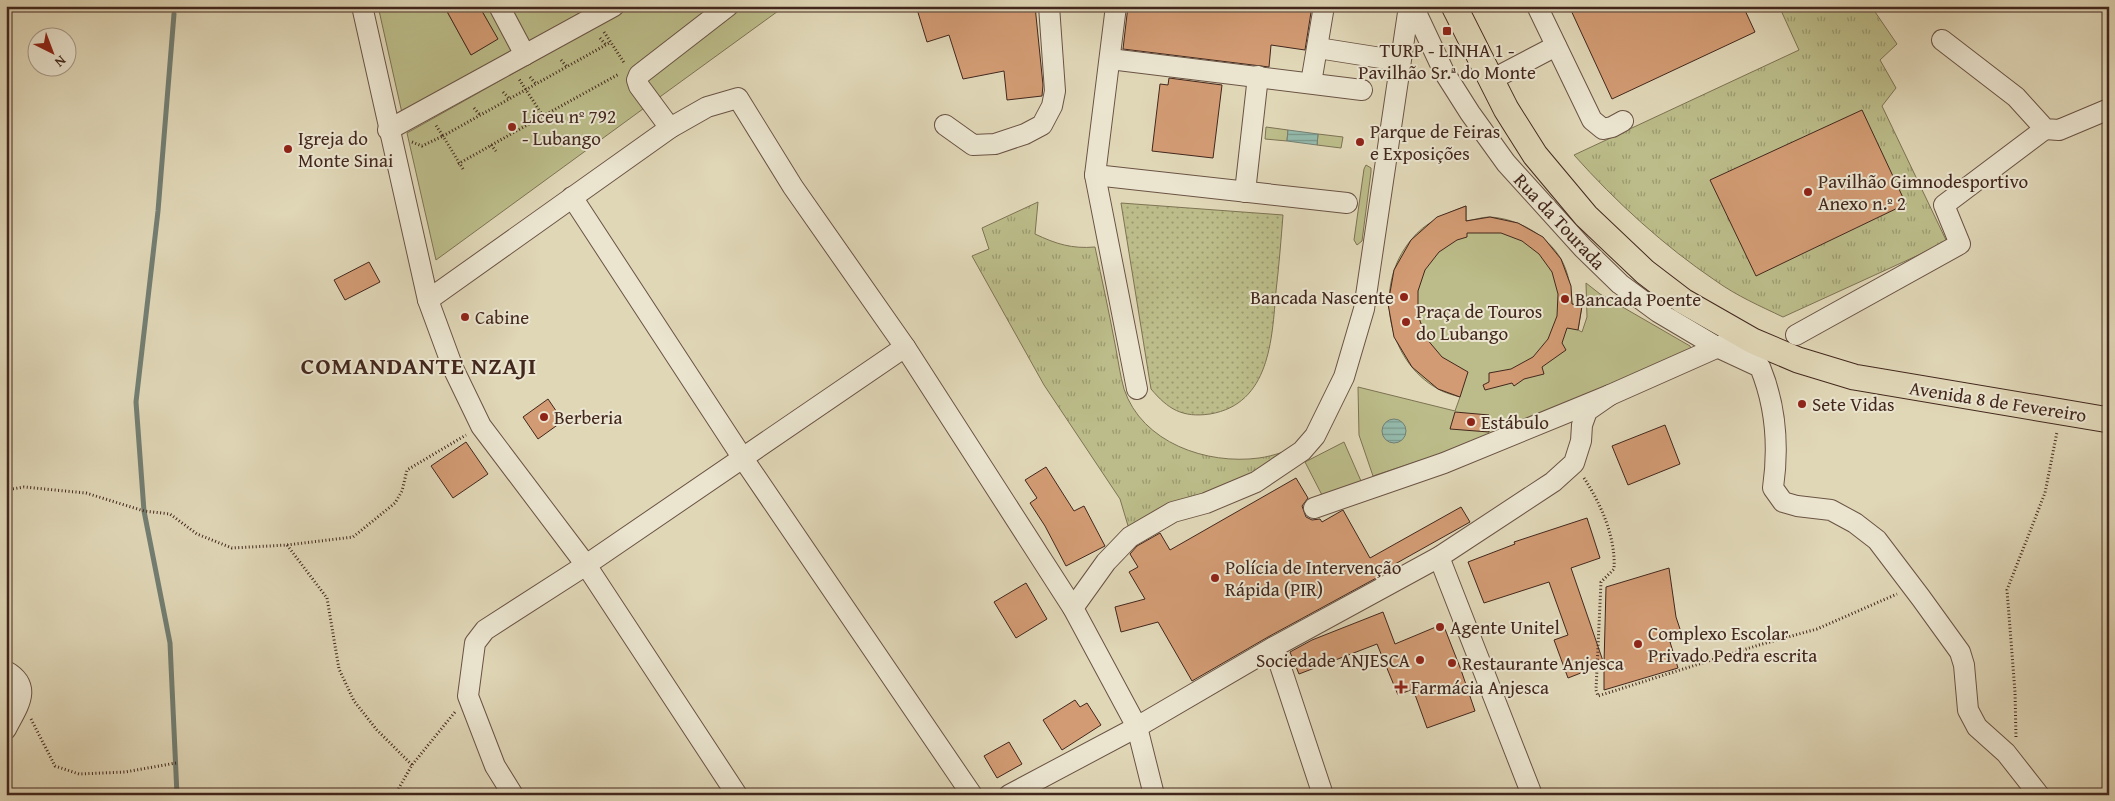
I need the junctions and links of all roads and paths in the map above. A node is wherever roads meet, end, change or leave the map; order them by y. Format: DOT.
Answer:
graph roads {
  1 [pos="362,6"];
  2 [pos="499,6"];
  3 [pos="728,6"];
  4 [pos="1049,6"];
  5 [pos="1116,6"];
  6 [pos="1324,6"];
  7 [pos="1411,6"];
  8 [pos="1454,6"];
  9 [pos="1538,6"];
  10 [pos="601,11"];
  11 [pos="600,38"];
  12 [pos="1942,40"];
  13 [pos="611,42"];
  14 [pos="606,45"];
  15 [pos="1556,46"];
  16 [pos="1318,48"];
  17 [pos="517,59"];
  18 [pos="1110,59"];
  19 [pos="561,60"];
  20 [pos="1400,61"];
  21 [pos="567,67"];
  22 [pos="628,69"];
  23 [pos="1258,76"];
  24 [pos="530,77"];
  25 [pos="1490,80"];
  26 [pos="536,84"];
  27 [pos="1311,84"];
  28 [pos="639,86"];
  29 [pos="526,90"];
  30 [pos="1362,90"];
  31 [pos="504,92"];
  32 [pos="582,95"];
  33 [pos="510,99"];
  34 [pos="586,100"];
  35 [pos="474,108"];
  36 [pos="2109,109"];
  37 [pos="552,112"];
  38 [pos="480,115"];
  39 [pos="543,116"];
  40 [pos="556,117"];
  41 [pos="1623,121"];
  42 [pos="945,125"];
  43 [pos="670,128"];
  44 [pos="2045,129"];
  45 [pos="388,130"];
  46 [pos="491,146"];
  47 [pos="496,151"];
  48 [pos="458,164"];
  49 [pos="463,169"];
  50 [pos="1095,175"];
  51 [pos="1245,192"];
  52 [pos="572,197"];
  53 [pos="1347,203"];
  54 [pos="428,300"];
  55 [pos="1796,335"];
  56 [pos="1743,336"];
  57 [pos="905,347"];
  58 [pos="1717,348"];
  59 [pos="1137,389"];
  60 [pos="1610,395"];
  61 [pos="2061,412"];
  62 [pos="2109,420"];
  63 [pos="481,426"];
  64 [pos="742,457"];
  65 [pos="1574,462"];
  66 [pos="6,490"];
  67 [pos="1314,508"];
  68 [pos="287,545"];
  69 [pos="1439,557"];
  70 [pos="586,565"];
  71 [pos="1913,587"];
  72 [pos="1074,608"];
  73 [pos="1274,647"];
  74 [pos="6,671"];
  75 [pos="468,696"];
  76 [pos="22,698"];
  77 [pos="1137,726"];
  78 [pos="6,729"];
  79 [pos="176,763"];
  80 [pos="412,765"];
  81 [pos="2016,765"];
  82 [pos="395,795"];
  83 [pos="513,795"];
  84 [pos="737,795"];
  85 [pos="972,795"];
  86 [pos="1009,795"];
  87 [pos="1154,795"];
  88 [pos="1323,795"];
  89 [pos="1532,795"];
  90 [pos="2039,795"];
  1 -- 45 [label="street"];
  2 -- 17 [label="street"];
  3 -- 28 [label="street"];
  4 -- 42 [label="street"];
  5 -- 18 [label="street"];
  6 -- 16 [label="street"];
  7 -- 20 [label="street"];
  7 -- 58 [label="street, Rua da Tourada"];
  8 -- 25 [label="main road, Avenida 8 de Fevereiro"];
  9 -- 15 [label="street"];
  10 -- 13 [label="path"];
  10 -- 17 [label="street"];
  11 -- 14 [label="path"];
  12 -- 44 [label="street"];
  13 -- 14 [label="path"];
  13 -- 22 [label="path"];
  14 -- 21 [label="path"];
  15 -- 25 [label="street"];
  15 -- 41 [label="street"];
  16 -- 20 [label="street"];
  16 -- 27 [label="street"];
  17 -- 29 [label="path"];
  17 -- 45 [label="street"];
  18 -- 23 [label="street"];
  18 -- 50 [label="street"];
  19 -- 21 [label="path"];
  20 -- 72 [label="street"];
  21 -- 26 [label="path"];
  22 -- 28 [label="path"];
  22 -- 32 [label="path"];
  23 -- 27 [label="street"];
  23 -- 51 [label="street"];
  24 -- 26 [label="path"];
  25 -- 56 [label="main road, Avenida 8 de Fevereiro"];
  26 -- 29 [label="path"];
  27 -- 30 [label="street"];
  28 -- 43 [label="street"];
  29 -- 33 [label="path"];
  29 -- 39 [label="path"];
  31 -- 33 [label="path"];
  32 -- 34 [label="path"];
  32 -- 37 [label="path"];
  33 -- 38 [label="path"];
  35 -- 38 [label="path"];
  36 -- 44 [label="street"];
  37 -- 39 [label="path"];
  37 -- 40 [label="path"];
  38 -- 48 [label="path"];
  39 -- 46 [label="path"];
  43 -- 52 [label="street"];
  43 -- 57 [label="street"];
  44 -- 55 [label="street"];
  45 -- 54 [label="street"];
  46 -- 47 [label="path"];
  46 -- 48 [label="path"];
  48 -- 49 [label="path"];
  50 -- 51 [label="street"];
  50 -- 59 [label="street"];
  51 -- 53 [label="street"];
  52 -- 54 [label="street"];
  52 -- 64 [label="street"];
  54 -- 63 [label="street"];
  56 -- 58 [label="street"];
  56 -- 61 [label="main road, Avenida 8 de Fevereiro"];
  57 -- 64 [label="street"];
  57 -- 72 [label="street"];
  58 -- 60 [label="street"];
  58 -- 71 [label="street, Rua da Tourada"];
  60 -- 65 [label="street"];
  60 -- 67 [label="street"];
  61 -- 62 [label="main road, Avenida 8 de Fevereiro"];
  61 -- 81 [label="path"];
  63 -- 68 [label="path"];
  63 -- 70 [label="street"];
  64 -- 70 [label="street"];
  64 -- 85 [label="street"];
  65 -- 69 [label="street"];
  65 -- 71 [label="path"];
  66 -- 68 [label="path"];
  68 -- 80 [label="path"];
  69 -- 73 [label="street"];
  69 -- 89 [label="street"];
  70 -- 75 [label="street"];
  70 -- 84 [label="street"];
  71 -- 81 [label="street"];
  72 -- 77 [label="street"];
  73 -- 77 [label="street"];
  73 -- 88 [label="street"];
  74 -- 76 [label="street"];
  75 -- 80 [label="path"];
  75 -- 83 [label="street"];
  76 -- 78 [label="street"];
  76 -- 79 [label="path"];
  77 -- 86 [label="street"];
  77 -- 87 [label="street"];
  80 -- 82 [label="path"];
  81 -- 90 [label="street"];
}
